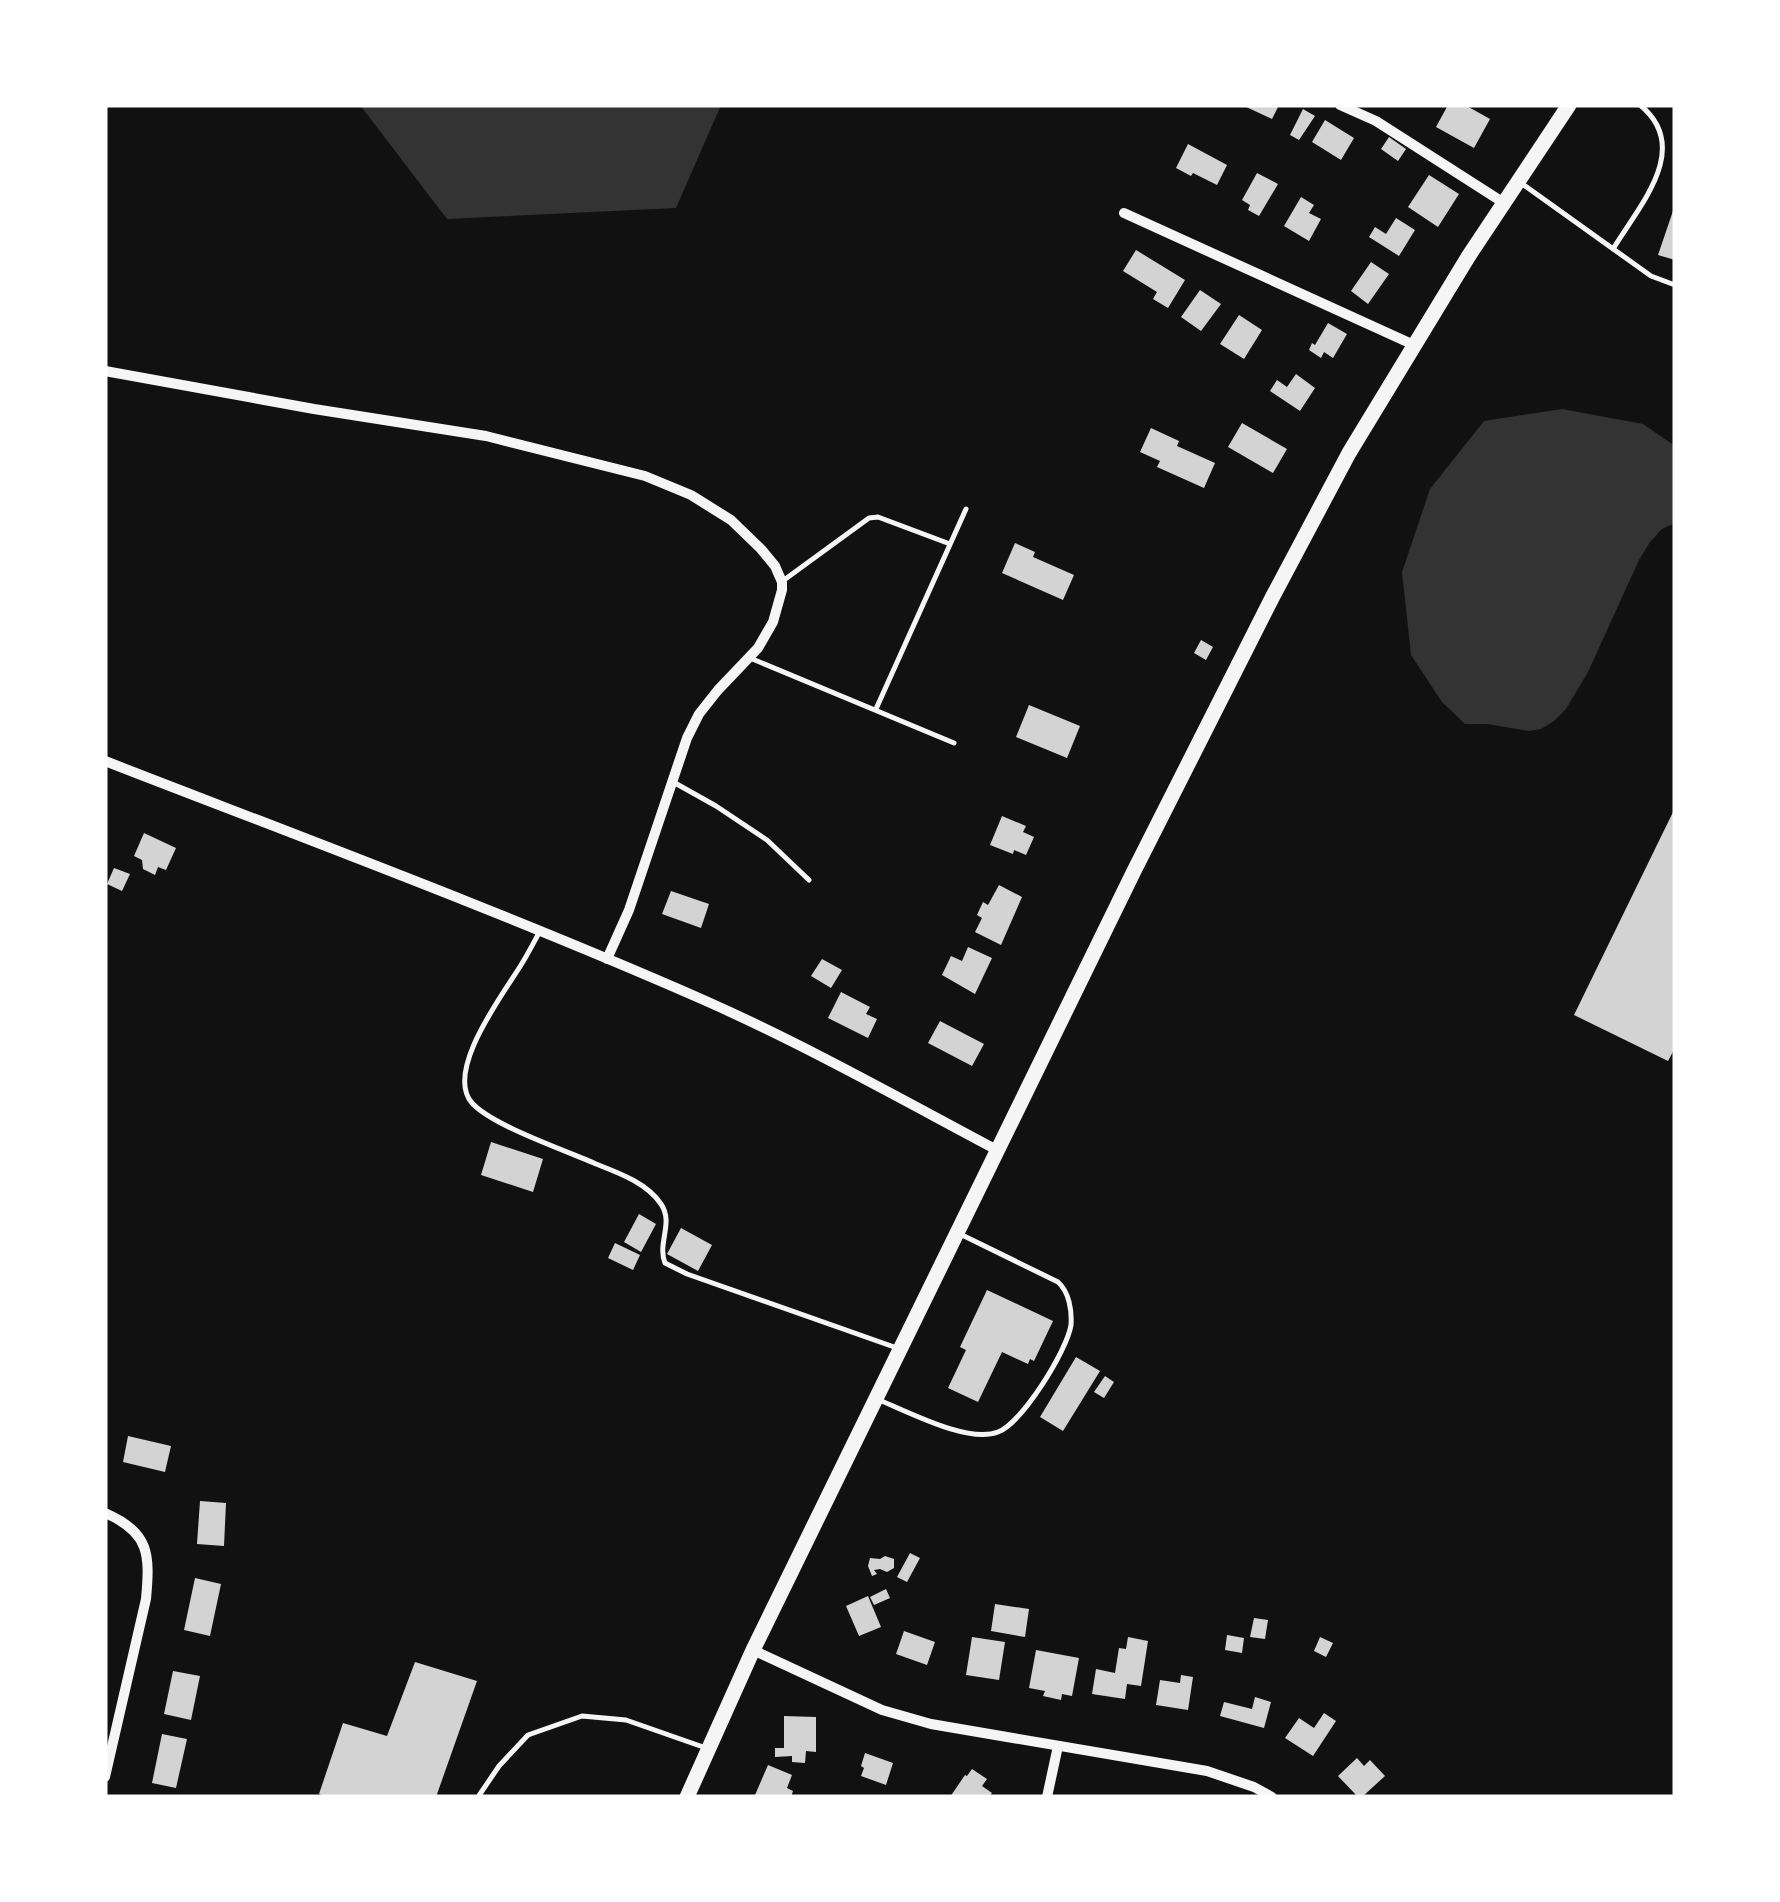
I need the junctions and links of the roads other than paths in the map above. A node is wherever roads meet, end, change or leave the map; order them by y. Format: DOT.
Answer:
graph roads {
  1 [pos="1340,105"];
  2 [pos="1569,105"];
  3 [pos="1640,105"];
  4 [pos="1518,182"];
  5 [pos="1504,202"];
  6 [pos="1124,213"];
  7 [pos="1613,249"];
  8 [pos="1675,285"];
  9 [pos="1414,345"];
  10 [pos="105,371"];
  11 [pos="966,509"];
  12 [pos="950,544"];
  13 [pos="782,582"];
  14 [pos="750,658"];
  15 [pos="876,708"];
  16 [pos="954,743"];
  17 [pos="105,761"];
  18 [pos="672,782"];
  19 [pos="809,880"];
  20 [pos="540,931"];
  21 [pos="607,960"];
  22 [pos="997,1150"];
  23 [pos="957,1233"];
  24 [pos="900,1349"];
  25 [pos="876,1399"];
  26 [pos="105,1513"];
  27 [pos="754,1650"];
  28 [pos="1058,1746"];
  29 [pos="709,1749"];
  30 [pos="105,1773"];
  31 [pos="478,1797"];
  32 [pos="688,1797"];
  33 [pos="1047,1797"];
  34 [pos="1272,1797"];
  1 -- 5 [label="street"];
  2 -- 4 [label="main road"];
  3 -- 7 [label="lane"];
  4 -- 5 [label="main road"];
  4 -- 7 [label="lane"];
  5 -- 9 [label="main road"];
  6 -- 9 [label="street"];
  7 -- 8 [label="lane"];
  9 -- 22 [label="main road"];
  10 -- 13 [label="street"];
  11 -- 12 [label="lane"];
  12 -- 13 [label="lane"];
  12 -- 15 [label="lane"];
  13 -- 14 [label="street"];
  14 -- 15 [label="lane"];
  14 -- 18 [label="street"];
  15 -- 16 [label="lane"];
  17 -- 20 [label="street"];
  18 -- 19 [label="lane"];
  18 -- 21 [label="street"];
  20 -- 21 [label="street"];
  20 -- 24 [label="lane"];
  21 -- 22 [label="street"];
  22 -- 23 [label="main road"];
  23 -- 24 [label="main road"];
  23 -- 25 [label="lane"];
  24 -- 25 [label="main road"];
  25 -- 27 [label="main road"];
  26 -- 30 [label="street"];
  27 -- 28 [label="street"];
  27 -- 29 [label="main road"];
  28 -- 33 [label="street"];
  28 -- 34 [label="street"];
  29 -- 31 [label="lane"];
  29 -- 32 [label="main road"];
}
